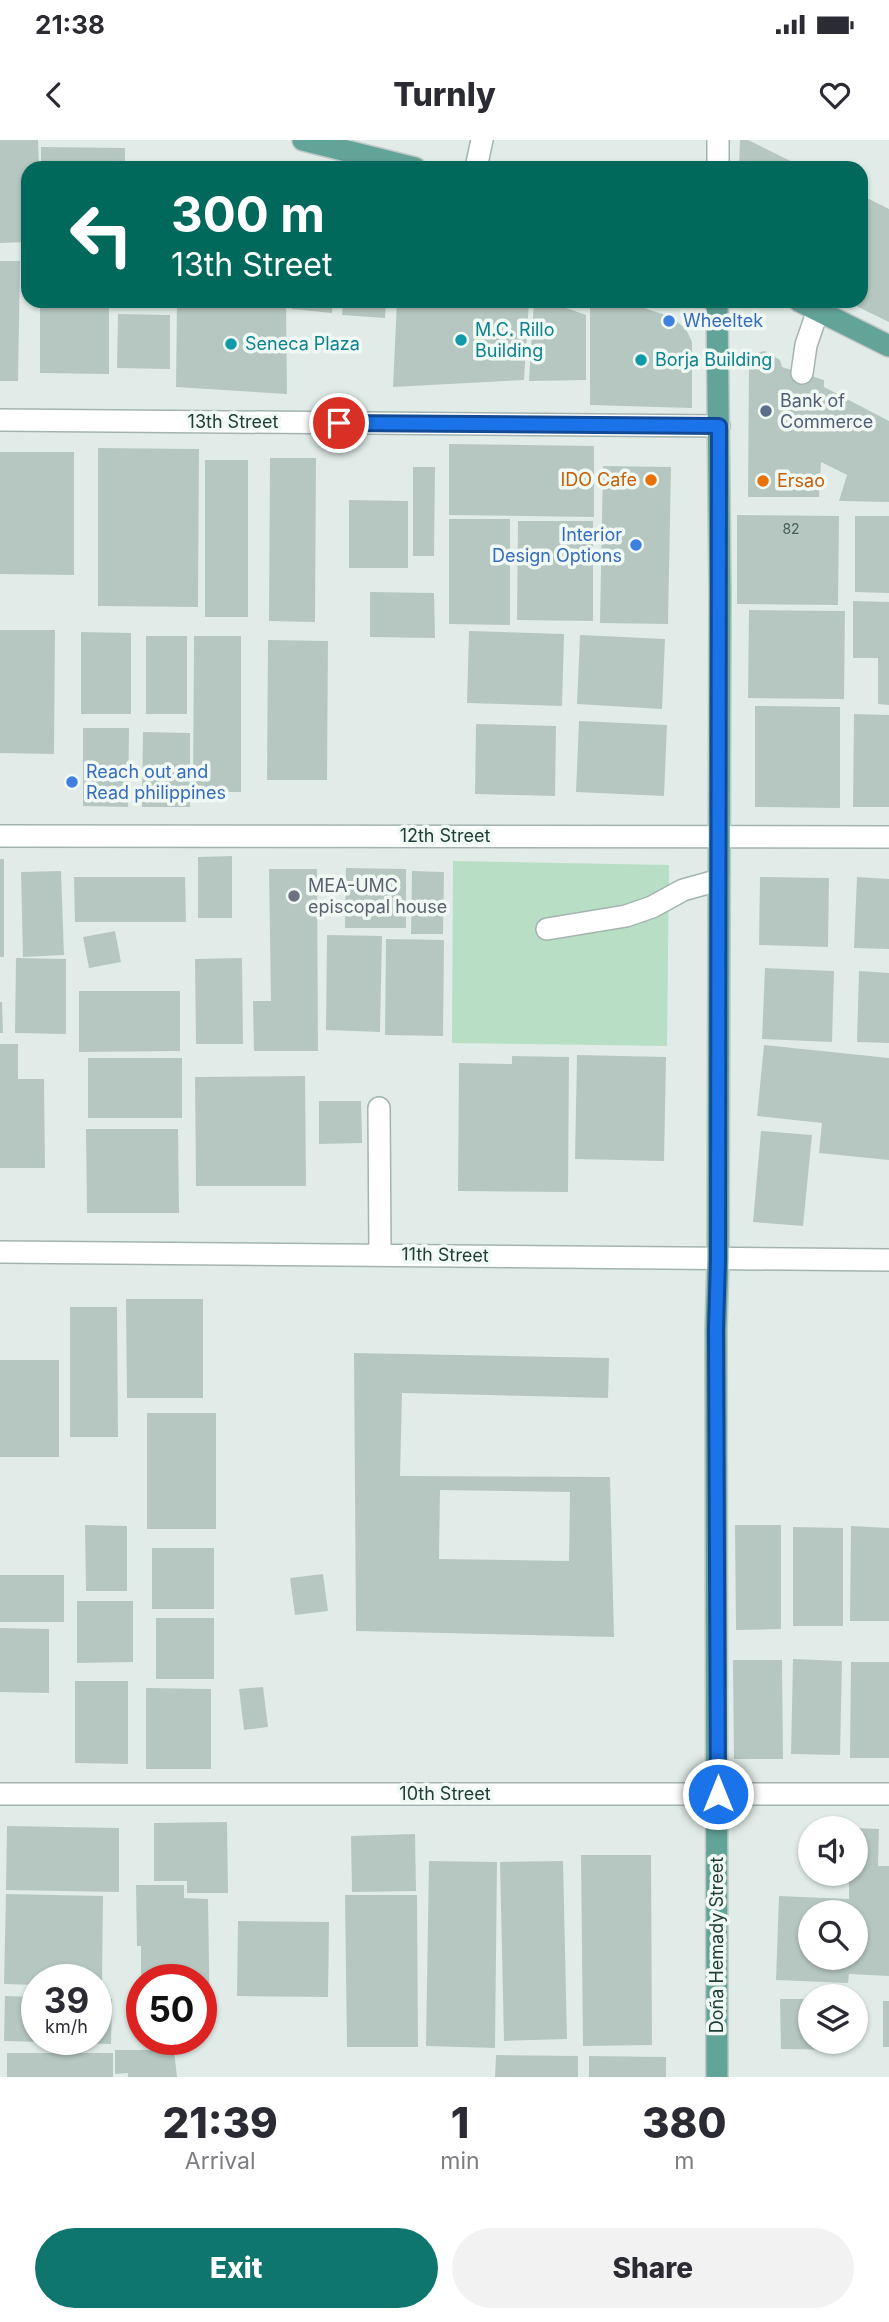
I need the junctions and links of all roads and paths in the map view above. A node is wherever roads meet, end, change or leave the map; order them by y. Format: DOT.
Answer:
graph roads {
  1 [pos="303,140"];
  2 [pos="482,140"];
  3 [pos="718,140"];
  4 [pos="387,161"];
  5 [pos="478,161"];
  6 [pos="718,161"];
  7 [pos="717,308"];
  8 [pos="808,308"];
  9 [pos="812,308"];
  10 [pos="889,346"];
  11 [pos="802,373"];
  12 [pos="0,420"];
  13 [pos="719,426"];
  14 [pos="0,836"];
  15 [pos="719,836"];
  16 [pos="889,837"];
  17 [pos="719,880"];
  18 [pos="547,929"];
  19 [pos="379,1108"];
  20 [pos="0,1252"];
  21 [pos="380,1254"];
  22 [pos="718,1260"];
  23 [pos="889,1260"];
  24 [pos="0,1794"];
  25 [pos="718,1794"];
  26 [pos="889,1794"];
  27 [pos="717,2077"];
  1 -- 4 [label="main road"];
  2 -- 5 [label="street"];
  3 -- 6 [label="street"];
  7 -- 13 [label="main road, Doña Hemady Street"];
  8 -- 11 [label="street"];
  9 -- 10 [label="main road"];
  12 -- 13 [label="street, 13th Street"];
  13 -- 15 [label="main road, Doña Hemady Street"];
  14 -- 15 [label="street, 12th Street"];
  15 -- 16 [label="street, 12th Street"];
  15 -- 17 [label="main road, Doña Hemady Street"];
  17 -- 18 [label="street"];
  17 -- 22 [label="main road, Doña Hemady Street"];
  19 -- 21 [label="street"];
  20 -- 21 [label="street, 11th Street"];
  21 -- 22 [label="street, 11th Street"];
  22 -- 23 [label="street, 11th Street"];
  22 -- 25 [label="main road, Doña Hemady Street"];
  24 -- 25 [label="street, 10th Street"];
  25 -- 26 [label="street, 10th Street"];
  25 -- 27 [label="main road, Doña Hemady Street"];
}
